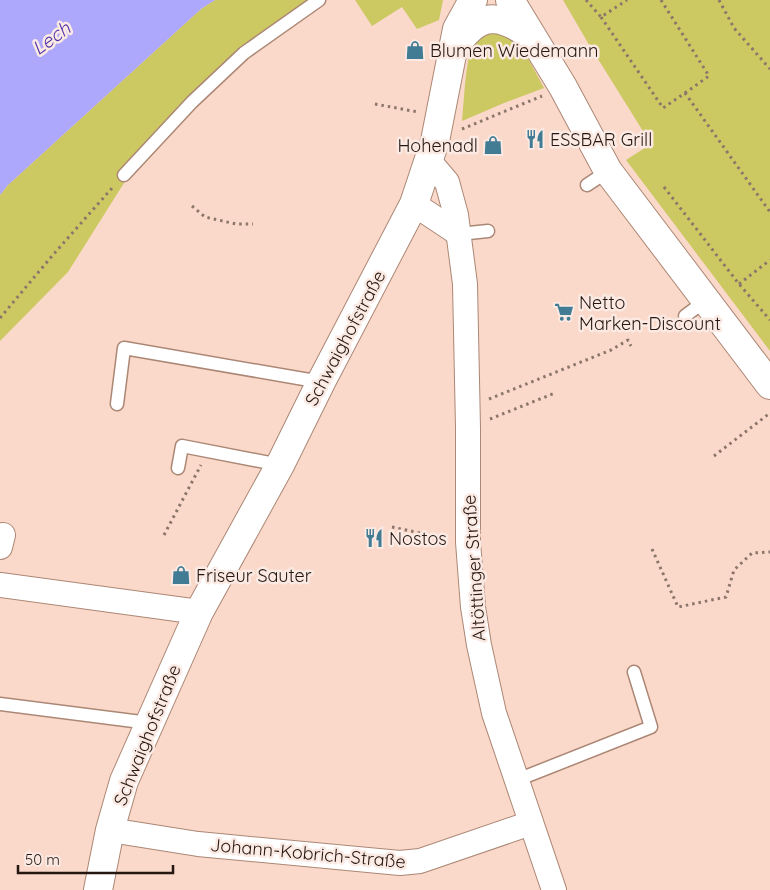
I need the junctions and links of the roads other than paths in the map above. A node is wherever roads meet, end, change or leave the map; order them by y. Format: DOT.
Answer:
graph roads {
  1 [pos="319,0"];
  2 [pos="473,0"];
  3 [pos="510,0"];
  4 [pos="532,37"];
  5 [pos="453,50"];
  6 [pos="429,161"];
  7 [pos="124,175"];
  8 [pos="414,204"];
  9 [pos="488,231"];
  10 [pos="459,234"];
  11 [pos="321,382"];
  12 [pos="770,385"];
  13 [pos="117,404"];
  14 [pos="280,465"];
  15 [pos="178,468"];
  16 [pos="0,585"];
  17 [pos="199,612"];
  18 [pos="634,672"];
  19 [pos="0,704"];
  20 [pos="149,723"];
  21 [pos="516,780"];
  22 [pos="531,823"];
  23 [pos="110,830"];
  24 [pos="98,890"];
  25 [pos="554,890"];
  1 -- 7 [label="lane"];
  2 -- 5 [label="street, Schwaighofstraße"];
  3 -- 4 [label="street"];
  4 -- 5 [label="street, Schwaighofstraße"];
  4 -- 12 [label="street"];
  5 -- 6 [label="street, Schwaighofstraße"];
  6 -- 8 [label="street, Schwaighofstraße"];
  6 -- 10 [label="street, Altöttinger Straße"];
  8 -- 10 [label="street"];
  8 -- 11 [label="street, Schwaighofstraße"];
  9 -- 10 [label="lane"];
  10 -- 21 [label="street, Altöttinger Straße"];
  11 -- 13 [label="lane"];
  11 -- 14 [label="street, Schwaighofstraße"];
  14 -- 15 [label="lane"];
  14 -- 17 [label="street, Schwaighofstraße"];
  16 -- 17 [label="street"];
  17 -- 20 [label="street, Schwaighofstraße"];
  18 -- 21 [label="lane"];
  19 -- 20 [label="lane"];
  20 -- 23 [label="street, Schwaighofstraße"];
  21 -- 22 [label="street, Altöttinger Straße"];
  22 -- 23 [label="street, Johann-Kobrich-Straße"];
  22 -- 25 [label="street, Altöttinger Straße"];
  23 -- 24 [label="street, Schwaighofstraße"];
}
